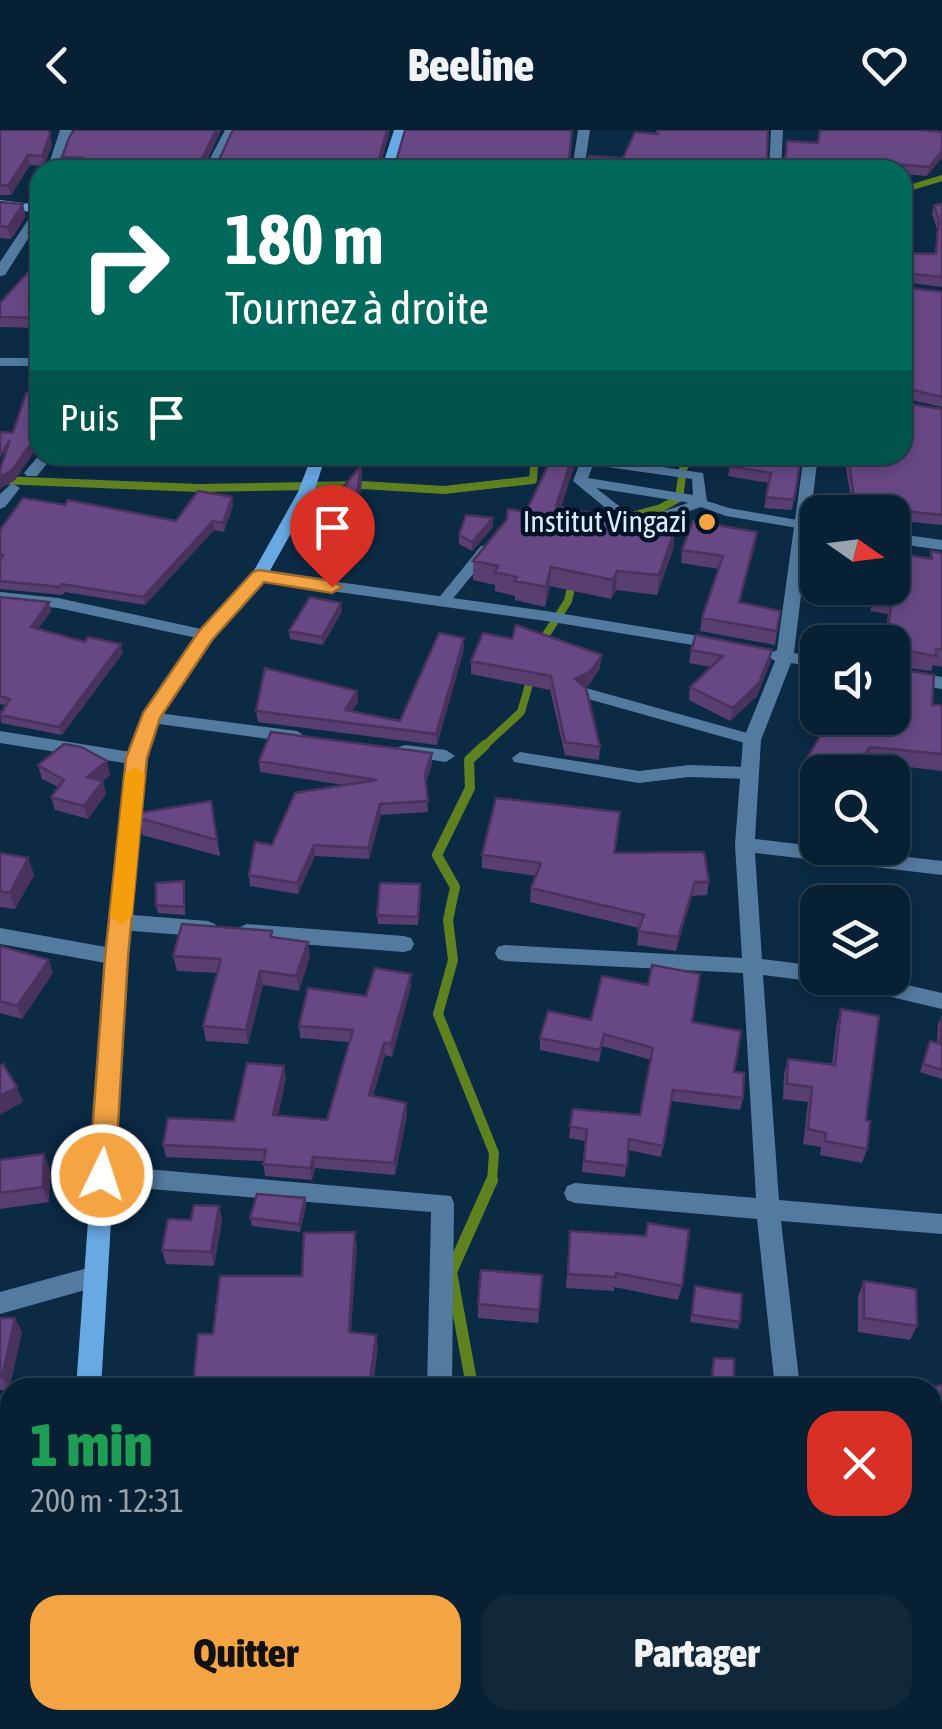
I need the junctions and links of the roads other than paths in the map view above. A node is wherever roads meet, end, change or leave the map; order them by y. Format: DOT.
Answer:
graph roads {
  1 [pos="66,130"];
  2 [pos="231,130"];
  3 [pos="400,130"];
  4 [pos="584,130"];
  5 [pos="777,130"];
  6 [pos="57,160"];
  7 [pos="215,160"];
  8 [pos="391,160"];
  9 [pos="580,160"];
  10 [pos="776,160"];
  11 [pos="0,204"];
  12 [pos="30,208"];
  13 [pos="30,226"];
  14 [pos="0,272"];
  15 [pos="0,362"];
  16 [pos="30,362"];
  17 [pos="39,465"];
  18 [pos="315,465"];
  19 [pos="586,465"];
  20 [pos="622,465"];
  21 [pos="811,465"];
  22 [pos="32,473"];
  23 [pos="580,480"];
  24 [pos="12,488"];
  25 [pos="810,495"];
  26 [pos="688,499"];
  27 [pos="0,504"];
  28 [pos="800,524"];
  29 [pos="499,533"];
  30 [pos="910,541"];
  31 [pos="942,545"];
  32 [pos="800,563"];
  33 [pos="259,576"];
  34 [pos="0,597"];
  35 [pos="442,603"];
  36 [pos="206,635"];
  37 [pos="726,646"];
  38 [pos="775,655"];
  39 [pos="800,659"];
  40 [pos="910,678"];
  41 [pos="942,683"];
  42 [pos="586,694"];
  43 [pos="150,718"];
  44 [pos="0,738"];
  45 [pos="308,738"];
  46 [pos="752,740"];
  47 [pos="386,749"];
  48 [pos="446,756"];
  49 [pos="136,758"];
  50 [pos="520,758"];
  51 [pos="748,773"];
  52 [pos="745,845"];
  53 [pos="942,868"];
  54 [pos="120,922"];
  55 [pos="0,936"];
  56 [pos="404,944"];
  57 [pos="505,953"];
  58 [pos="117,957"];
  59 [pos="752,966"];
  60 [pos="800,972"];
  61 [pos="910,993"];
  62 [pos="942,1001"];
  63 [pos="102,1175"];
  64 [pos="575,1194"];
  65 [pos="768,1212"];
  66 [pos="942,1224"];
  67 [pos="95,1277"];
  68 [pos="0,1302"];
  69 [pos="89,1378"];
  70 [pos="439,1378"];
  71 [pos="787,1378"];
  1 -- 6 [label="street"];
  2 -- 7 [label="street"];
  3 -- 8 [label="street"];
  4 -- 9 [label="street"];
  5 -- 10 [label="street"];
  11 -- 12 [label="street"];
  13 -- 14 [label="street"];
  15 -- 16 [label="street"];
  17 -- 22 [label="street"];
  18 -- 33 [label="street"];
  19 -- 23 [label="lane"];
  20 -- 26 [label="lane"];
  21 -- 25 [label="street"];
  23 -- 26 [label="lane"];
  23 -- 26 [label="lane"];
  24 -- 27 [label="street"];
  26 -- 28 [label="lane"];
  29 -- 35 [label="lane"];
  30 -- 31 [label="street"];
  32 -- 38 [label="street"];
  33 -- 35 [label="street"];
  33 -- 36 [label="street"];
  34 -- 36 [label="street"];
  35 -- 37 [label="street"];
  36 -- 43 [label="street"];
  38 -- 39 [label="street"];
  38 -- 46 [label="street"];
  40 -- 41 [label="street"];
  42 -- 46 [label="lane"];
  43 -- 45 [label="street"];
  43 -- 49 [label="street"];
  44 -- 49 [label="street"];
  46 -- 51 [label="street"];
  47 -- 48 [label="street"];
  49 -- 54 [label="street"];
  50 -- 51 [label="lane"];
  51 -- 52 [label="street"];
  52 -- 53 [label="street"];
  52 -- 59 [label="street"];
  54 -- 56 [label="street"];
  54 -- 58 [label="street"];
  55 -- 58 [label="street"];
  57 -- 59 [label="street"];
  58 -- 63 [label="street"];
  59 -- 60 [label="street"];
  59 -- 65 [label="street"];
  61 -- 62 [label="street"];
  63 -- 67 [label="street"];
  63 -- 70 [label="street"];
  64 -- 65 [label="street"];
  65 -- 66 [label="street"];
  65 -- 71 [label="street"];
  67 -- 68 [label="street"];
  67 -- 69 [label="street"];
}
